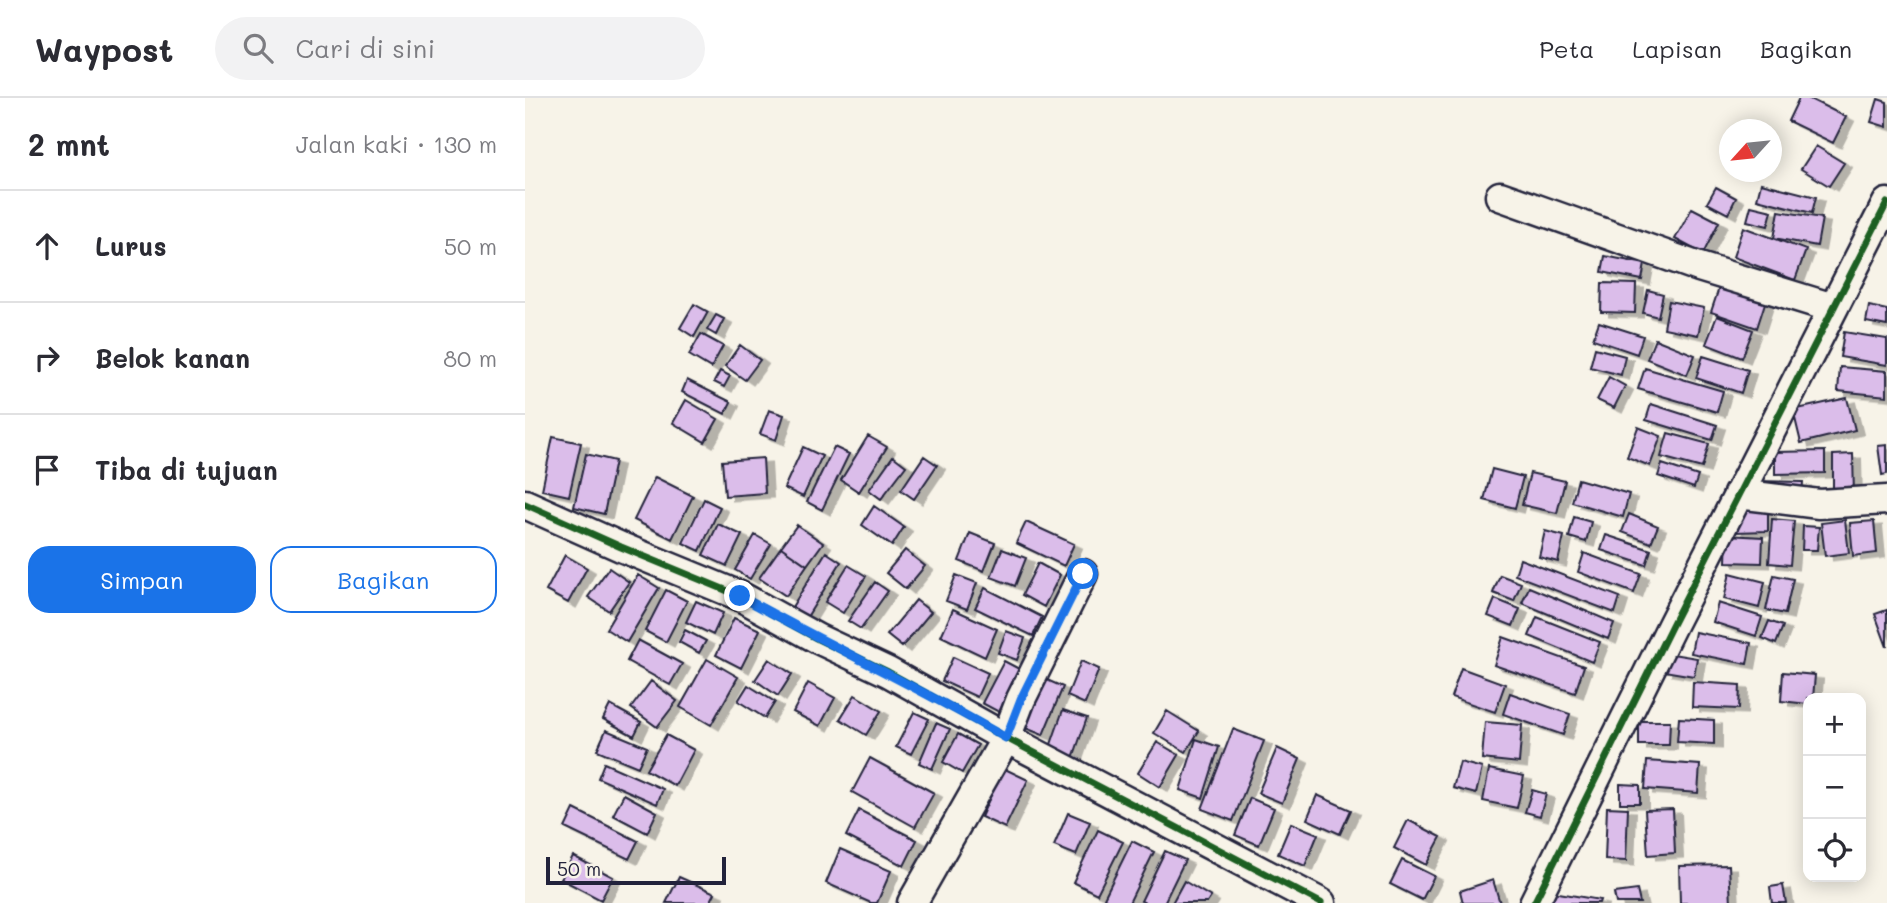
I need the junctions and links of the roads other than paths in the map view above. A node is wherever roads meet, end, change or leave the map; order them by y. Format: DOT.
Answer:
graph roads {
  1 [pos="1500,196"];
  2 [pos="1887,204"];
  3 [pos="1833,308"];
  4 [pos="1738,494"];
  5 [pos="1887,500"];
  6 [pos="525,504"];
  7 [pos="1083,574"];
  8 [pos="1006,738"];
  9 [pos="912,903"];
  10 [pos="1321,903"];
  11 [pos="1534,903"];
  1 -- 3 [label="street"];
  2 -- 3 [label="street"];
  3 -- 4 [label="street"];
  4 -- 5 [label="street"];
  4 -- 11 [label="street"];
  6 -- 8 [label="street"];
  7 -- 8 [label="street"];
  8 -- 9 [label="street"];
  8 -- 10 [label="street"];
}
